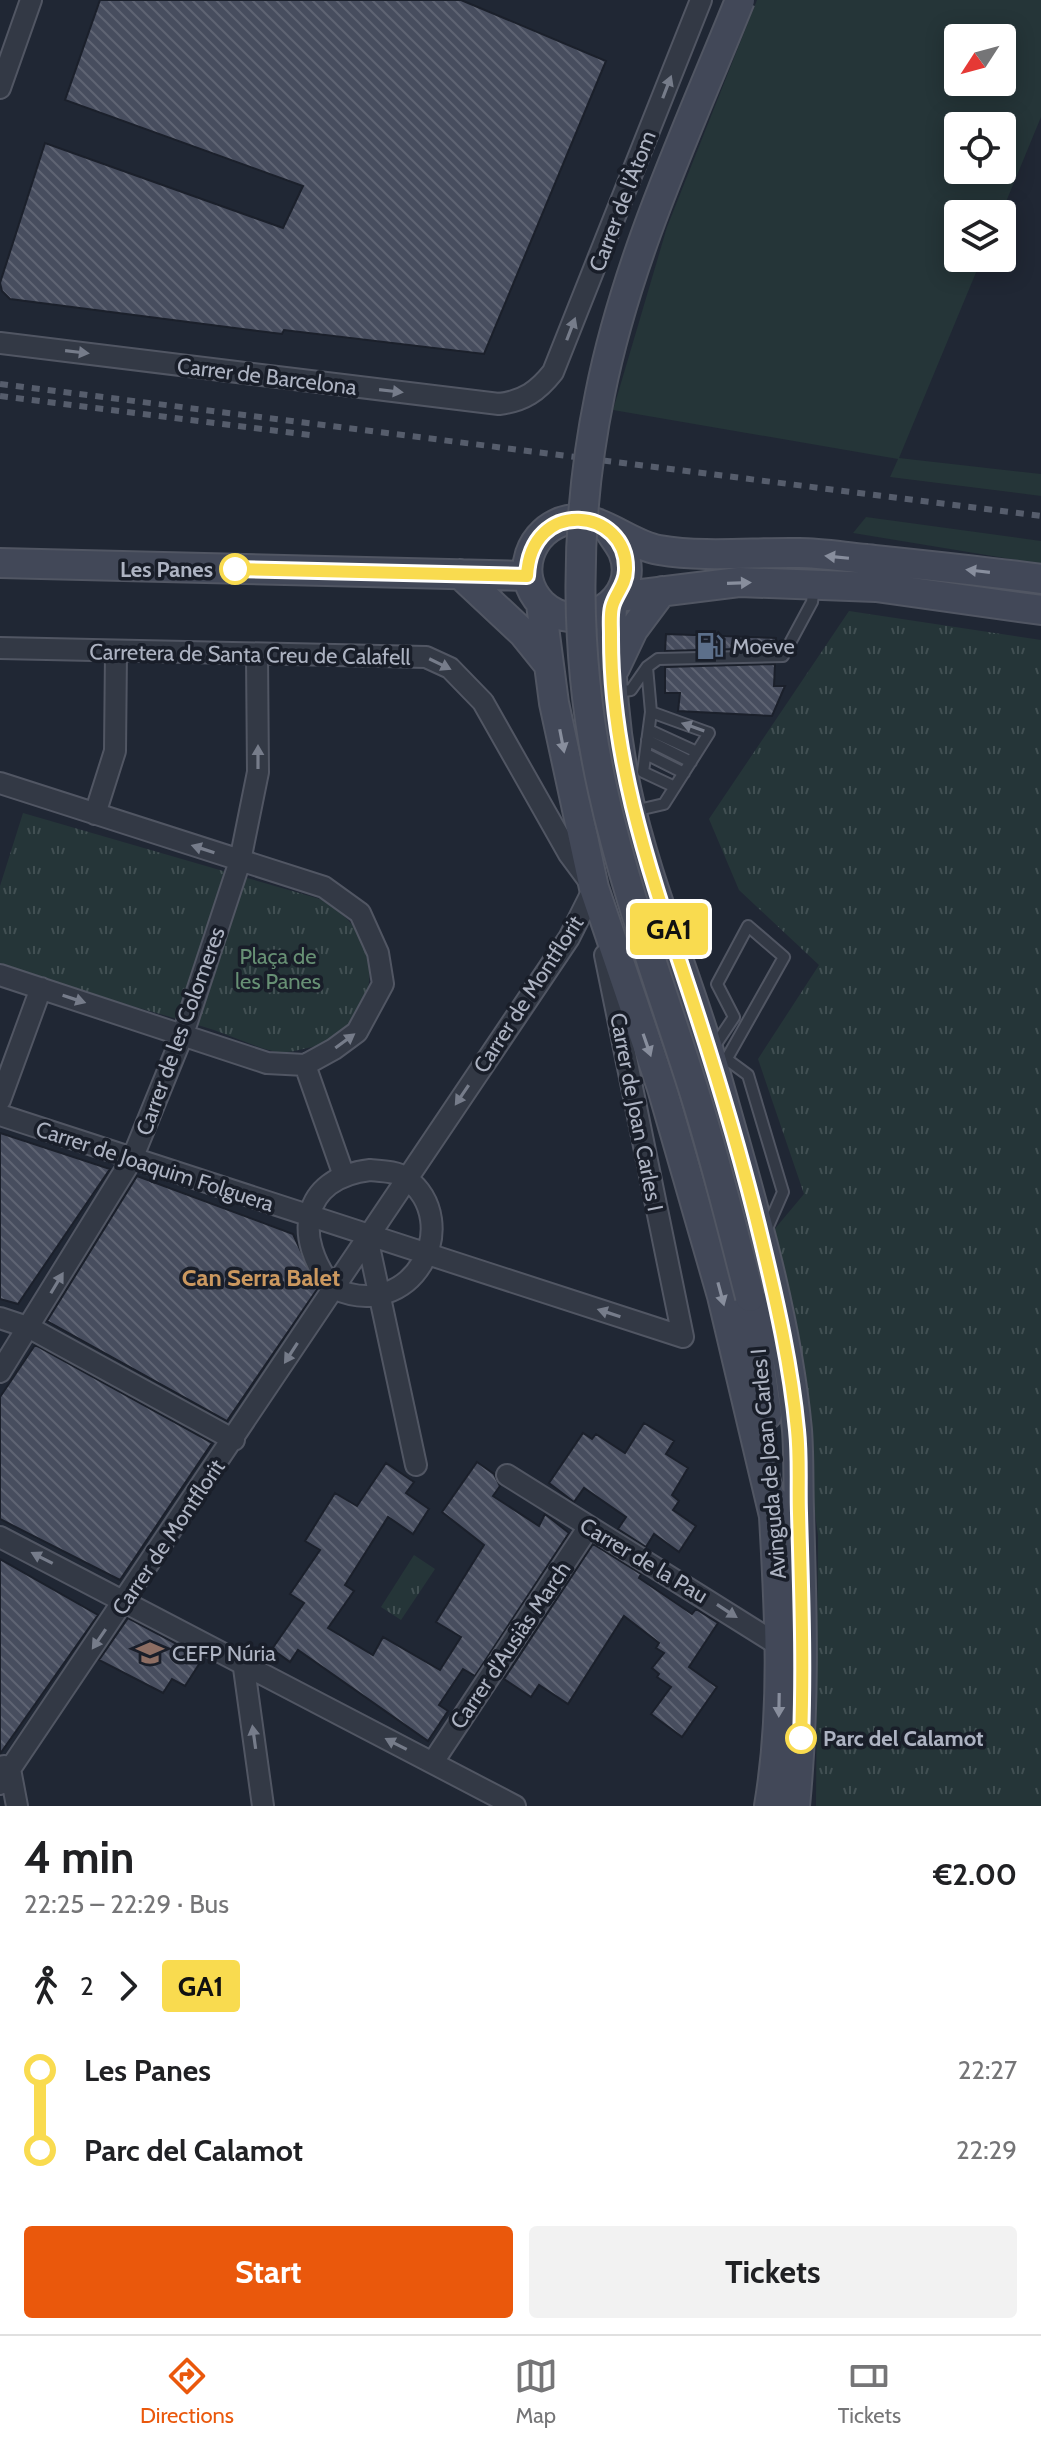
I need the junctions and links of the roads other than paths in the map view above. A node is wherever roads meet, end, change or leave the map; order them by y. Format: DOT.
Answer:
graph roads {
  1 [pos="31,0"];
  2 [pos="701,0"];
  3 [pos="740,0"];
  4 [pos="0,88"];
  5 [pos="0,343"];
  6 [pos="532,394"];
  7 [pos="610,531"];
  8 [pos="0,563"];
  9 [pos="460,574"];
  10 [pos="527,576"];
  11 [pos="1041,579"];
  12 [pos="814,584"];
  13 [pos="662,591"];
  14 [pos="615,600"];
  15 [pos="541,604"];
  16 [pos="1041,610"];
  17 [pos="0,648"];
  18 [pos="116,652"];
  19 [pos="257,655"];
  20 [pos="549,664"];
  21 [pos="647,667"];
  22 [pos="614,681"];
  23 [pos="651,712"];
  24 [pos="648,735"];
  25 [pos="646,754"];
  26 [pos="694,757"];
  27 [pos="684,773"];
  28 [pos="0,783"];
  29 [pos="675,787"];
  30 [pos="537,797"];
  31 [pos="629,800"];
  32 [pos="575,809"];
  33 [pos="95,814"];
  34 [pos="240,861"];
  35 [pos="594,888"];
  36 [pos="0,975"];
  37 [pos="41,988"];
  38 [pos="183,1034"];
  39 [pos="716,1060"];
  40 [pos="305,1065"];
  41 [pos="0,1100"];
  42 [pos="0,1115"];
  43 [pos="132,1159"];
  44 [pos="343,1173"];
  45 [pos="406,1178"];
  46 [pos="310,1218"];
  47 [pos="367,1237"];
  48 [pos="426,1256"];
  49 [pos="333,1288"];
  50 [pos="380,1296"];
  51 [pos="0,1318"];
  52 [pos="30,1328"];
  53 [pos="0,1372"];
  54 [pos="234,1440"];
  55 [pos="416,1465"];
  56 [pos="507,1475"];
  57 [pos="786,1514"];
  58 [pos="588,1528"];
  59 [pos="0,1537"];
  60 [pos="125,1601"];
  61 [pos="780,1646"];
  62 [pos="244,1668"];
  63 [pos="433,1762"];
  64 [pos="3,1772"];
  65 [pos="17,1806"];
  66 [pos="263,1806"];
  67 [pos="515,1806"];
  68 [pos="769,1806"];
  69 [pos="795,1806"];
  1 -- 4 [label="street"];
  6 -- 2 [label="street, Carrer de l'Àtom, one-way"];
  3 -- 57 [label="street, Avinguda de Joan Carles I, bridge"];
  5 -- 6 [label="street, Carrer de Barcelona, one-way"];
  7 -- 10 [label="street"];
  11 -- 7 [label="street, one-way"];
  7 -- 14 [label="street"];
  8 -- 9 [label="street"];
  9 -- 10 [label="street"];
  9 -- 20 [label="street"];
  10 -- 15 [label="street"];
  13 -- 12 [label="street, one-way"];
  12 -- 16 [label="street"];
  12 -- 21 [label="lane"];
  13 -- 14 [label="street"];
  13 -- 22 [label="street"];
  14 -- 15 [label="street"];
  14 -- 22 [label="street, Avinguda de Joan Carles I"];
  15 -- 20 [label="street"];
  17 -- 18 [label="street, Carretera de Santa Creu de Calafell"];
  18 -- 19 [label="street, Carretera de Santa Creu de Calafell"];
  18 -- 33 [label="street"];
  19 -- 30 [label="street, Carretera de Santa Creu de Calafell, one-way"];
  34 -- 19 [label="street, Carrer de les Colomeres, one-way"];
  20 -- 32 [label="street, one-way"];
  21 -- 22 [label="lane"];
  21 -- 23 [label="lane"];
  22 -- 31 [label="street, Avinguda de Joan Carles I"];
  23 -- 24 [label="lane"];
  26 -- 23 [label="lane, one-way"];
  24 -- 25 [label="lane"];
  24 -- 26 [label="lane"];
  25 -- 27 [label="lane"];
  25 -- 29 [label="lane"];
  26 -- 27 [label="lane"];
  27 -- 29 [label="lane"];
  28 -- 33 [label="street"];
  29 -- 31 [label="lane"];
  30 -- 32 [label="street"];
  30 -- 35 [label="street"];
  31 -- 32 [label="street"];
  31 -- 39 [label="street, Avinguda de Joan Carles I"];
  32 -- 35 [label="street"];
  34 -- 33 [label="street, one-way"];
  34 -- 38 [label="street, Carrer de les Colomeres"];
  40 -- 34 [label="street, one-way"];
  35 -- 45 [label="street, Carrer de Montflorit, one-way"];
  35 -- 48 [label="street, Carrer de Joan Carles I, one-way"];
  35 -- 57 [label="street, one-way"];
  36 -- 37 [label="street"];
  37 -- 38 [label="street, one-way"];
  37 -- 41 [label="street"];
  38 -- 40 [label="street"];
  38 -- 43 [label="street, Carrer de les Colomeres"];
  39 -- 39 [label="lane"];
  39 -- 57 [label="street, Avinguda de Joan Carles I"];
  40 -- 44 [label="street"];
  42 -- 43 [label="street, Carrer de Joaquim Folguera"];
  43 -- 46 [label="street, Carrer de Joaquim Folguera"];
  52 -- 43 [label="street, Carrer de les Colomeres, one-way"];
  44 -- 45 [label="street"];
  44 -- 46 [label="street"];
  45 -- 47 [label="street, Carrer de Montflorit"];
  45 -- 48 [label="street"];
  46 -- 47 [label="street, Carrer de Joaquim Folguera"];
  46 -- 49 [label="street"];
  47 -- 48 [label="street, Carrer de Joaquim Folguera"];
  47 -- 49 [label="street, Carrer de Montflorit"];
  47 -- 50 [label="street"];
  48 -- 50 [label="street"];
  49 -- 50 [label="street"];
  49 -- 54 [label="street, Carrer de Montflorit, one-way"];
  50 -- 55 [label="street"];
  51 -- 52 [label="street"];
  52 -- 53 [label="street, Carrer de les Colomeres"];
  52 -- 54 [label="street"];
  54 -- 60 [label="street, Carrer de Montflorit"];
  56 -- 58 [label="street, Carrer de la Pau"];
  57 -- 61 [label="street, Avinguda de Joan Carles I"];
  57 -- 69 [label="street, Avinguda de Joan Carles I"];
  58 -- 61 [label="street, Carrer de la Pau, one-way"];
  58 -- 63 [label="street, Carrer d'Ausiàs March"];
  60 -- 59 [label="street, one-way"];
  60 -- 62 [label="street"];
  60 -- 64 [label="street, Carrer de Montflorit, one-way"];
  61 -- 68 [label="street, Avinguda de Joan Carles I, one-way"];
  63 -- 62 [label="street, one-way"];
  66 -- 62 [label="street, one-way"];
  63 -- 67 [label="street"];
  64 -- 65 [label="street"];
}
